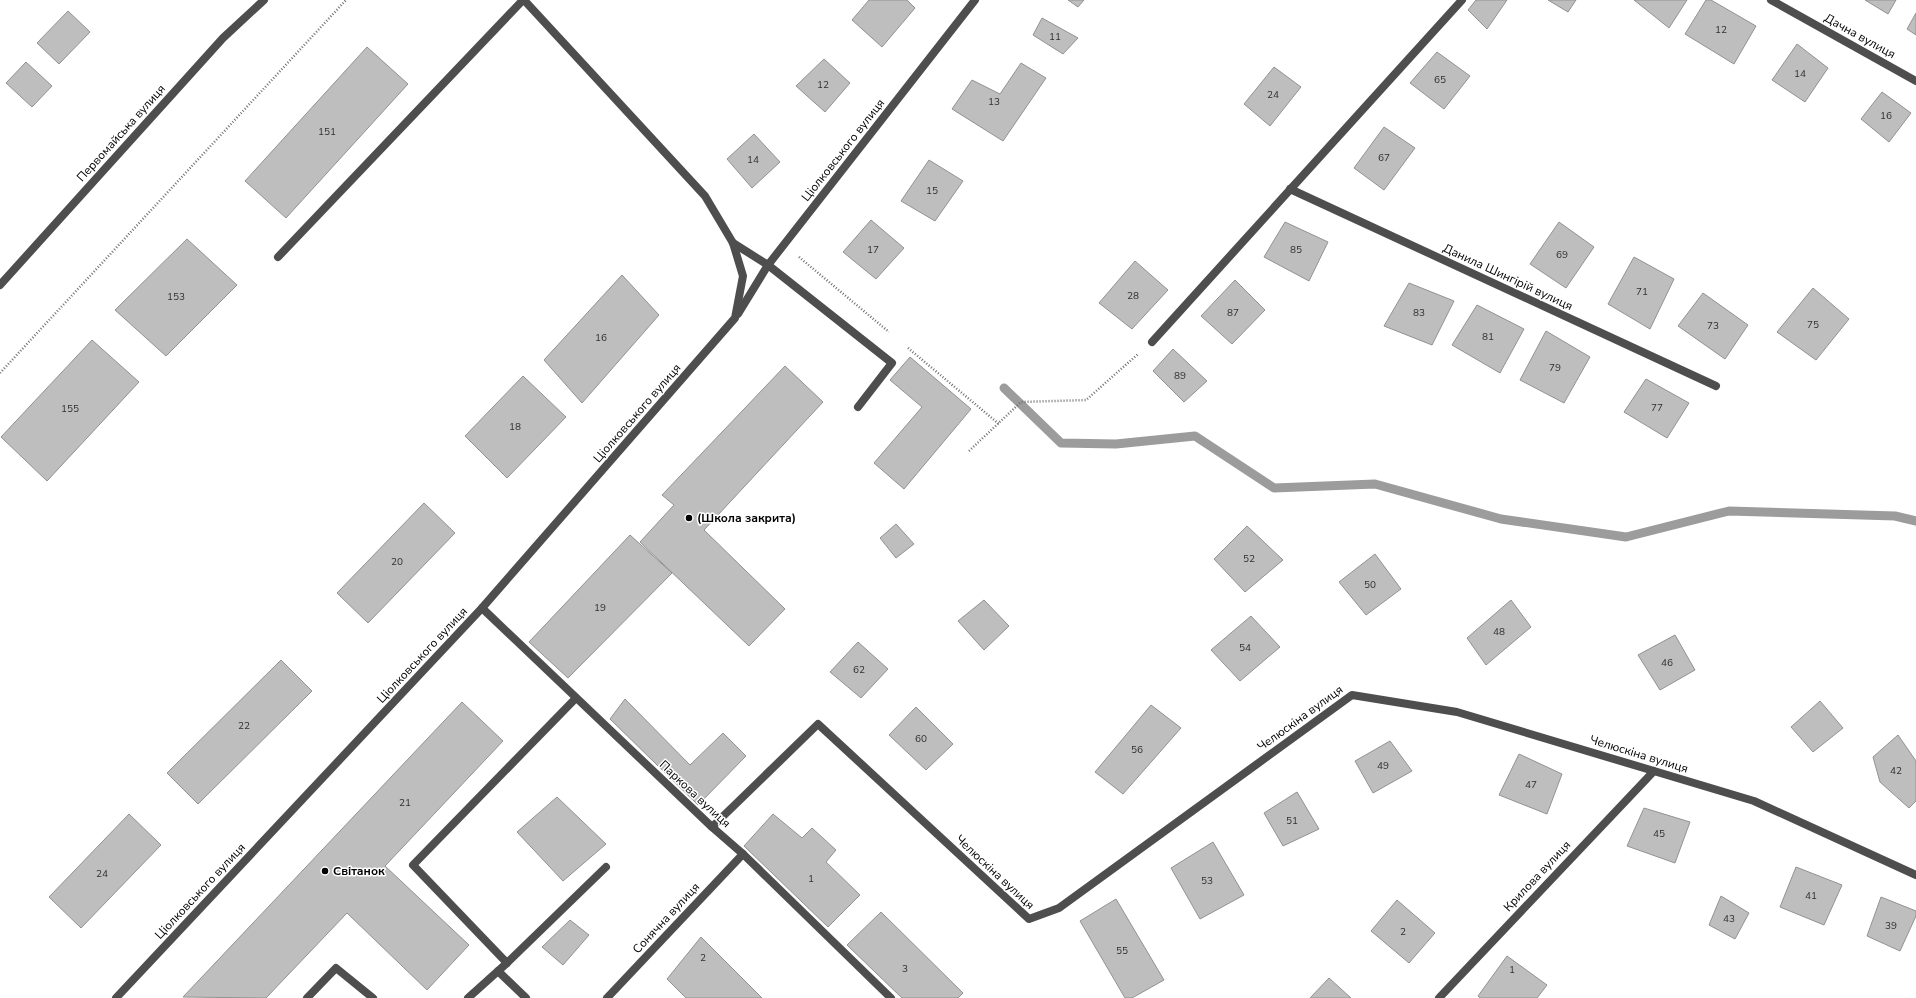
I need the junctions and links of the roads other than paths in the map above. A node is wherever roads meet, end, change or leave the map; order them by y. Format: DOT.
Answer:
graph roads {
  1 [pos="264,0"];
  2 [pos="524,0"];
  3 [pos="975,0"];
  4 [pos="1462,0"];
  5 [pos="1771,0"];
  6 [pos="1916,80"];
  7 [pos="1290,190"];
  8 [pos="733,243"];
  9 [pos="278,257"];
  10 [pos="768,266"];
  11 [pos="0,285"];
  12 [pos="735,318"];
  13 [pos="1152,342"];
  14 [pos="1716,386"];
  15 [pos="858,408"];
  16 [pos="482,608"];
  17 [pos="576,698"];
  18 [pos="1654,771"];
  19 [pos="712,827"];
  20 [pos="743,854"];
  21 [pos="606,867"];
  22 [pos="1916,875"];
  23 [pos="507,963"];
  24 [pos="498,971"];
  25 [pos="116,998"];
  26 [pos="307,998"];
  27 [pos="373,998"];
  28 [pos="468,998"];
  29 [pos="526,998"];
  30 [pos="607,998"];
  31 [pos="891,998"];
  32 [pos="1439,998"];
  1 -- 11 [label="street, Первомайська вулиця"];
  2 -- 8 [label="street"];
  2 -- 9 [label="street"];
  3 -- 10 [label="street, Ціолковського вулиця"];
  4 -- 7 [label="street"];
  5 -- 6 [label="street, Дачна вулиця"];
  7 -- 13 [label="street"];
  7 -- 14 [label="street, Данила Шингірій вулиця"];
  8 -- 10 [label="street"];
  8 -- 12 [label="street"];
  10 -- 12 [label="street, Ціолковського вулиця"];
  10 -- 15 [label="street"];
  12 -- 16 [label="street, Ціолковського вулиця"];
  16 -- 17 [label="street, Паркова вулиця"];
  16 -- 25 [label="street, Ціолковського вулиця"];
  17 -- 19 [label="street, Паркова вулиця"];
  17 -- 23 [label="street"];
  18 -- 19 [label="street, Челюскіна вулиця"];
  18 -- 22 [label="street, Челюскіна вулиця"];
  18 -- 32 [label="street, Крилова вулиця"];
  19 -- 20 [label="street, Паркова вулиця"];
  20 -- 30 [label="street, Сонячна вулиця"];
  20 -- 31 [label="street, Паркова вулиця"];
  21 -- 23 [label="street"];
  23 -- 24 [label="street"];
  24 -- 28 [label="street"];
  24 -- 29 [label="street"];
  26 -- 27 [label="street"];
}
